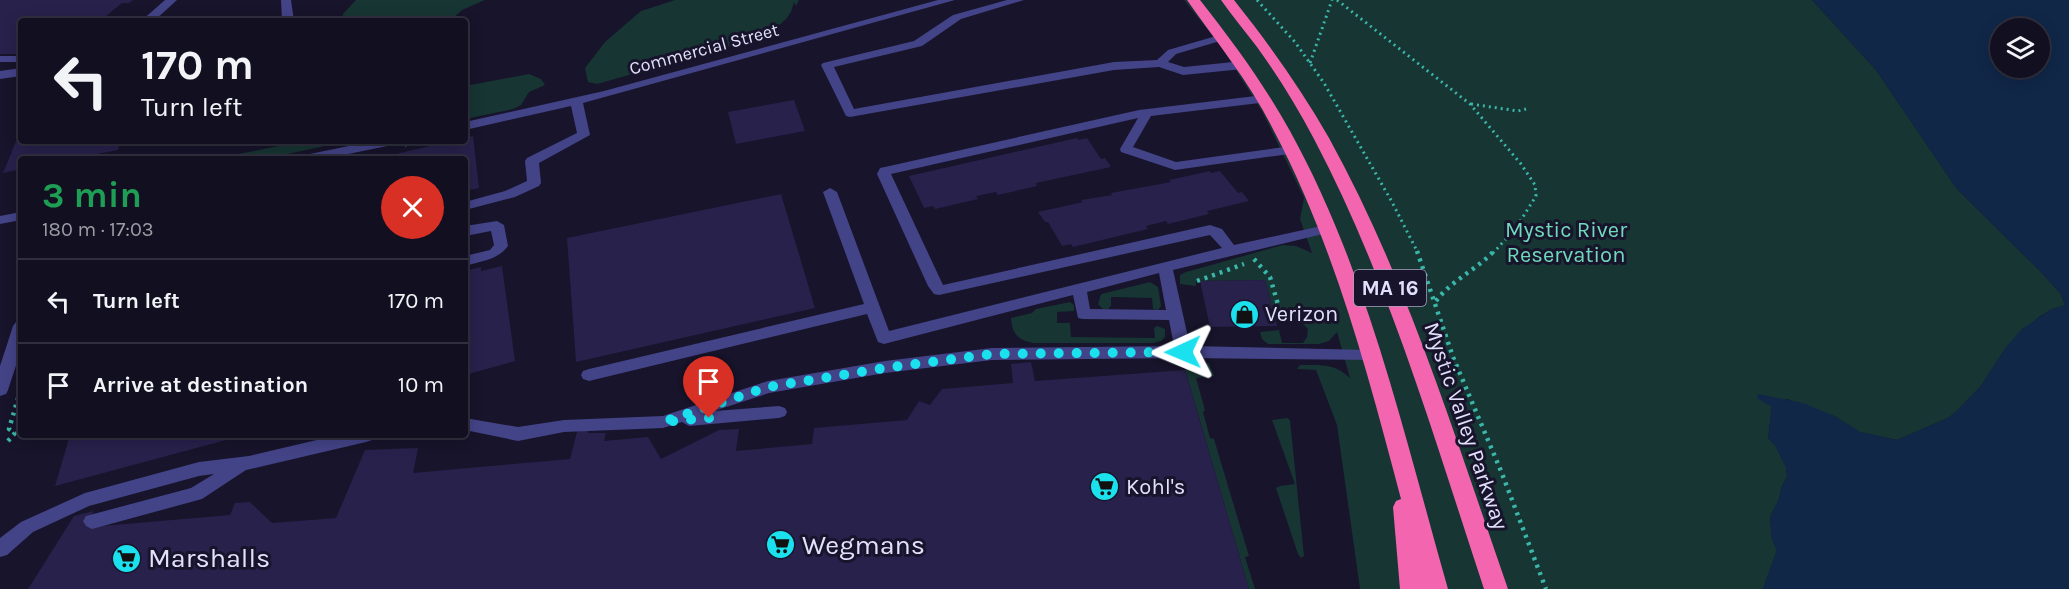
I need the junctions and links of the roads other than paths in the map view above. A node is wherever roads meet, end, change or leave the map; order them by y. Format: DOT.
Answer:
graph roads {
  1 [pos="172,0"];
  2 [pos="286,0"];
  3 [pos="950,0"];
  4 [pos="1019,0"];
  5 [pos="1193,0"];
  6 [pos="1227,0"];
  7 [pos="151,18"];
  8 [pos="288,18"];
  9 [pos="1223,37"];
  10 [pos="18,59"];
  11 [pos="1,60"];
  12 [pos="1160,63"];
  13 [pos="1243,65"];
  14 [pos="18,72"];
  15 [pos="0,75"];
  16 [pos="1264,99"];
  17 [pos="576,101"];
  18 [pos="1147,113"];
  19 [pos="468,125"];
  20 [pos="378,144"];
  21 [pos="1291,150"];
  22 [pos="320,156"];
  23 [pos="830,192"];
  24 [pos="468,205"];
  25 [pos="18,217"];
  26 [pos="0,220"];
  27 [pos="1326,229"];
  28 [pos="468,230"];
  29 [pos="1231,250"];
  30 [pos="468,260"];
  31 [pos="1165,267"];
  32 [pos="1079,288"];
  33 [pos="873,307"];
  34 [pos="1175,315"];
  35 [pos="18,336"];
  36 [pos="1183,352"];
  37 [pos="1370,356"];
  38 [pos="589,375"];
  39 [pos="0,390"];
  40 [pos="779,412"];
  41 [pos="663,422"];
  42 [pos="468,425"];
  43 [pos="353,438"];
  44 [pos="1399,454"];
  45 [pos="249,463"];
  46 [pos="92,521"];
  47 [pos="0,549"];
  48 [pos="1412,589"];
  49 [pos="1436,589"];
  50 [pos="1496,589"];
  1 -- 7 [label="street"];
  2 -- 8 [label="street"];
  3 -- 17 [label="street, Commercial Street"];
  4 -- 12 [label="street"];
  5 -- 9 [label="highway, MA 16"];
  6 -- 50 [label="highway, Mystic Valley Parkway / MA 16"];
  9 -- 12 [label="street"];
  9 -- 13 [label="highway, MA 16"];
  10 -- 11 [label="street"];
  12 -- 13 [label="street"];
  13 -- 16 [label="highway, MA 16"];
  14 -- 15 [label="street"];
  16 -- 18 [label="street"];
  16 -- 21 [label="highway, MA 16"];
  17 -- 19 [label="street, Commercial Street"];
  17 -- 24 [label="street"];
  18 -- 21 [label="street"];
  18 -- 29 [label="street"];
  20 -- 22 [label="street"];
  21 -- 27 [label="highway, MA 16"];
  23 -- 33 [label="street"];
  25 -- 26 [label="street"];
  27 -- 29 [label="street"];
  27 -- 37 [label="highway, MA 16"];
  28 -- 30 [label="street"];
  29 -- 31 [label="street"];
  31 -- 32 [label="street"];
  31 -- 34 [label="street"];
  32 -- 33 [label="street"];
  32 -- 34 [label="street"];
  33 -- 38 [label="street"];
  34 -- 36 [label="street"];
  35 -- 39 [label="street"];
  36 -- 37 [label="street"];
  36 -- 41 [label="street"];
  37 -- 44 [label="highway, MA 16"];
  40 -- 41 [label="street"];
  41 -- 42 [label="street"];
  43 -- 45 [label="street"];
  44 -- 48 [label="highway"];
  44 -- 49 [label="highway, MA 16"];
  45 -- 46 [label="street"];
  45 -- 47 [label="street"];
}
